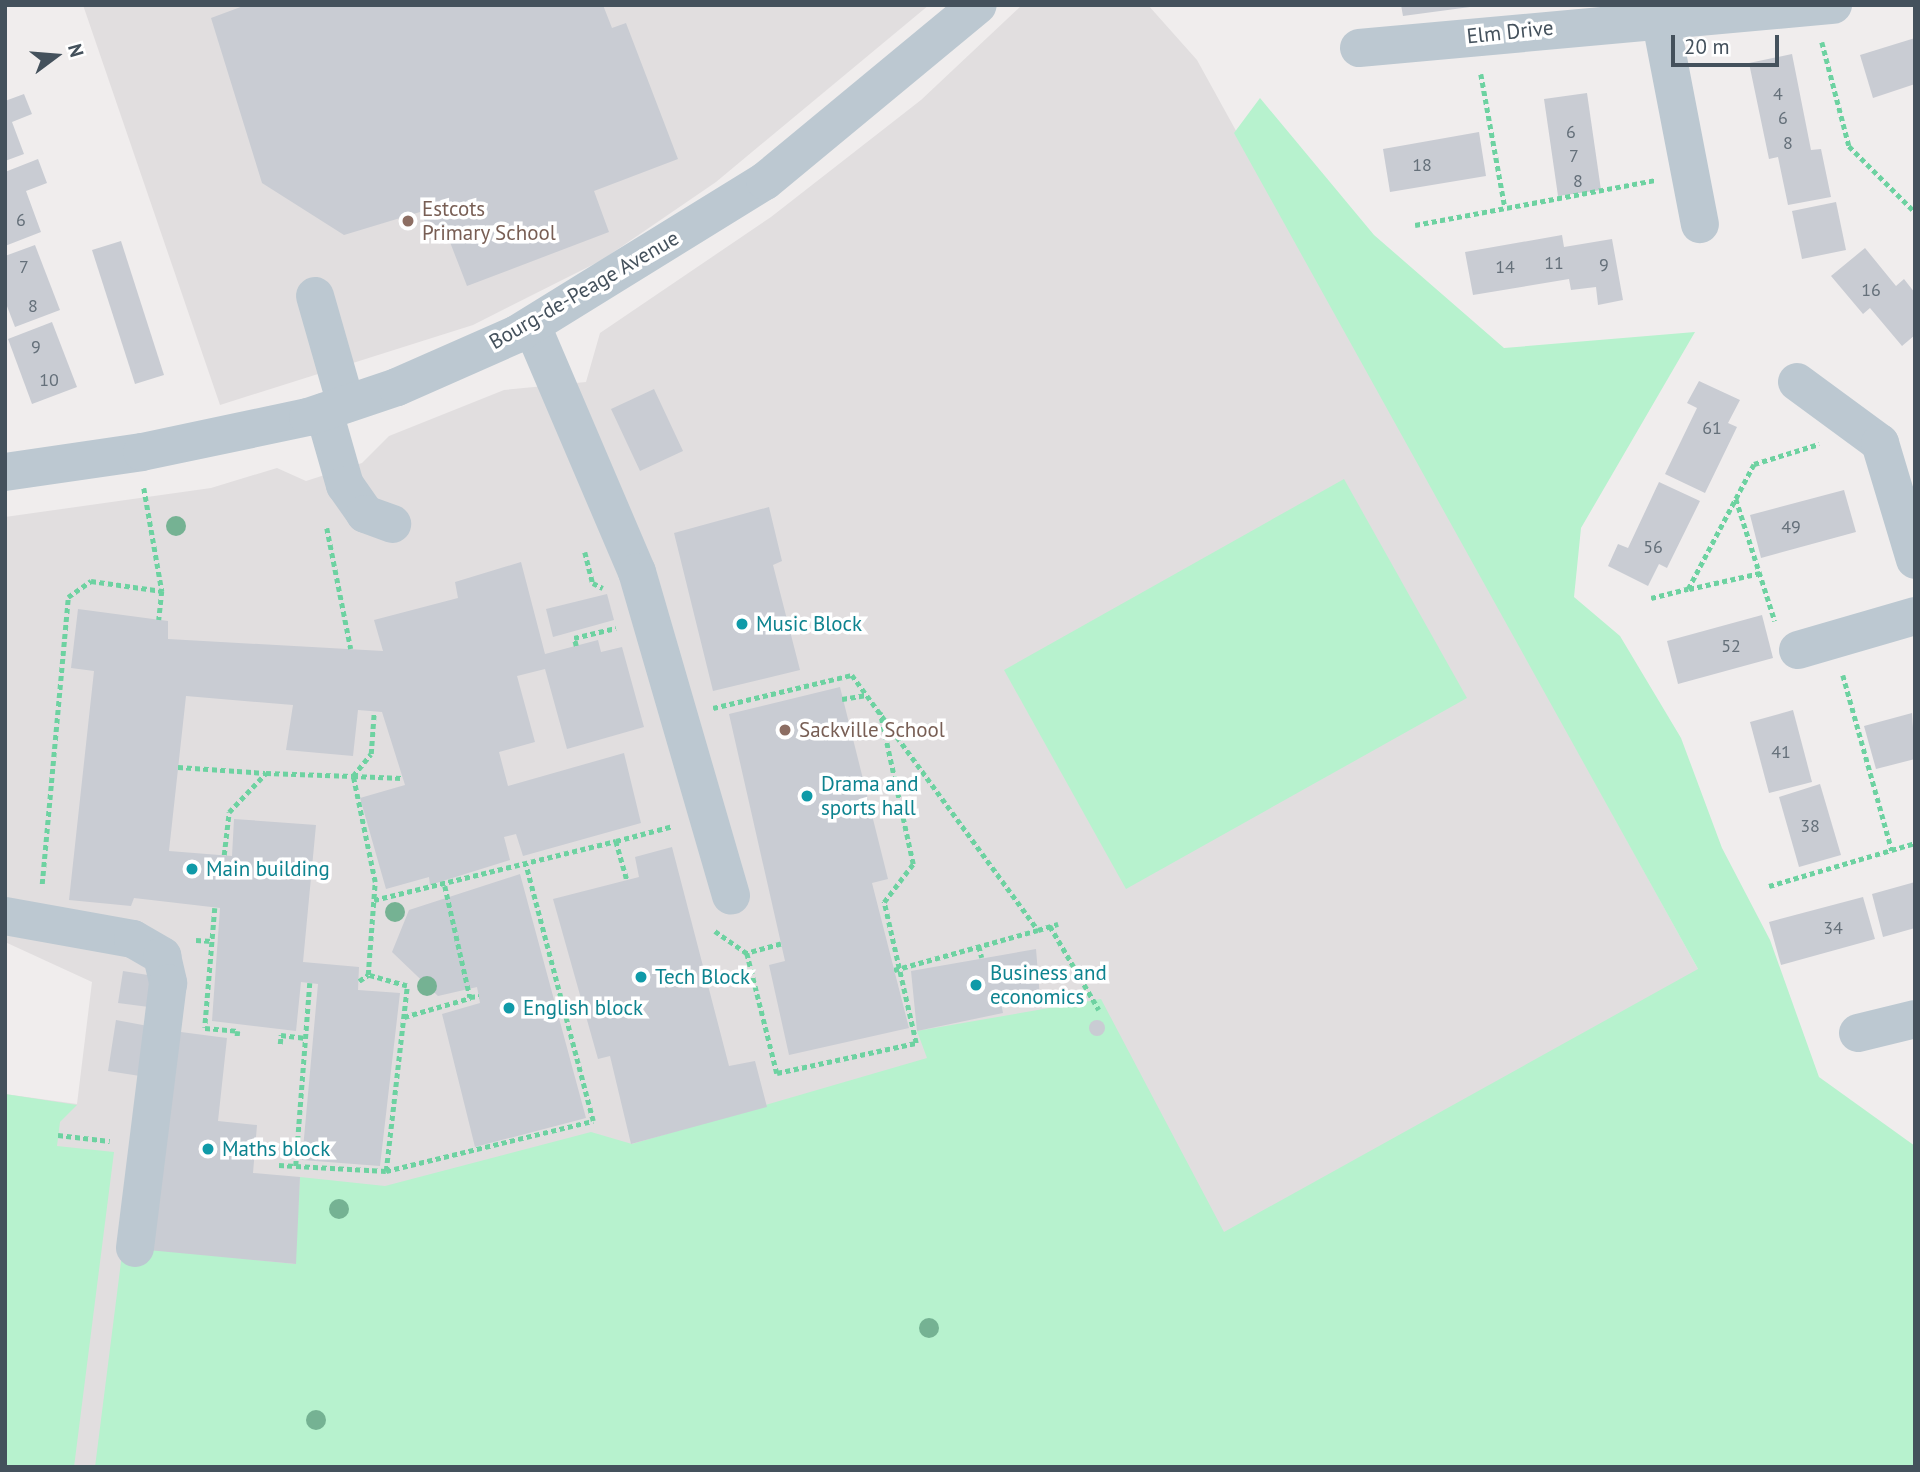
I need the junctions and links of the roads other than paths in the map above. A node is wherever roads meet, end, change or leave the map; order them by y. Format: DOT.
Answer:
graph roads {
  1 [pos="978,5"];
  2 [pos="1827,6"];
  3 [pos="1660,16"];
  4 [pos="1359,47"];
  5 [pos="1700,224"];
  6 [pos="315,296"];
  7 [pos="531,326"];
  8 [pos="1797,382"];
  9 [pos="335,408"];
  10 [pos="5,472"];
  11 [pos="392,524"];
  12 [pos="1915,559"];
  13 [pos="1915,616"];
  14 [pos="1816,645"];
  15 [pos="731,896"];
  16 [pos="22,920"];
  17 [pos="1915,1019"];
  18 [pos="1858,1034"];
  19 [pos="135,1248"];
  1 -- 7 [label="street, Bourg-de-Peage Avenue"];
  2 -- 3 [label="street, Elm Drive"];
  3 -- 4 [label="street, Elm Drive"];
  3 -- 5 [label="street"];
  6 -- 9 [label="street"];
  7 -- 9 [label="street, Bourg-de-Peage Avenue"];
  7 -- 15 [label="street"];
  8 -- 12 [label="street"];
  9 -- 10 [label="street, Bourg-de-Peage Avenue"];
  9 -- 11 [label="street"];
  13 -- 14 [label="street"];
  16 -- 19 [label="street"];
  17 -- 18 [label="street"];
}
